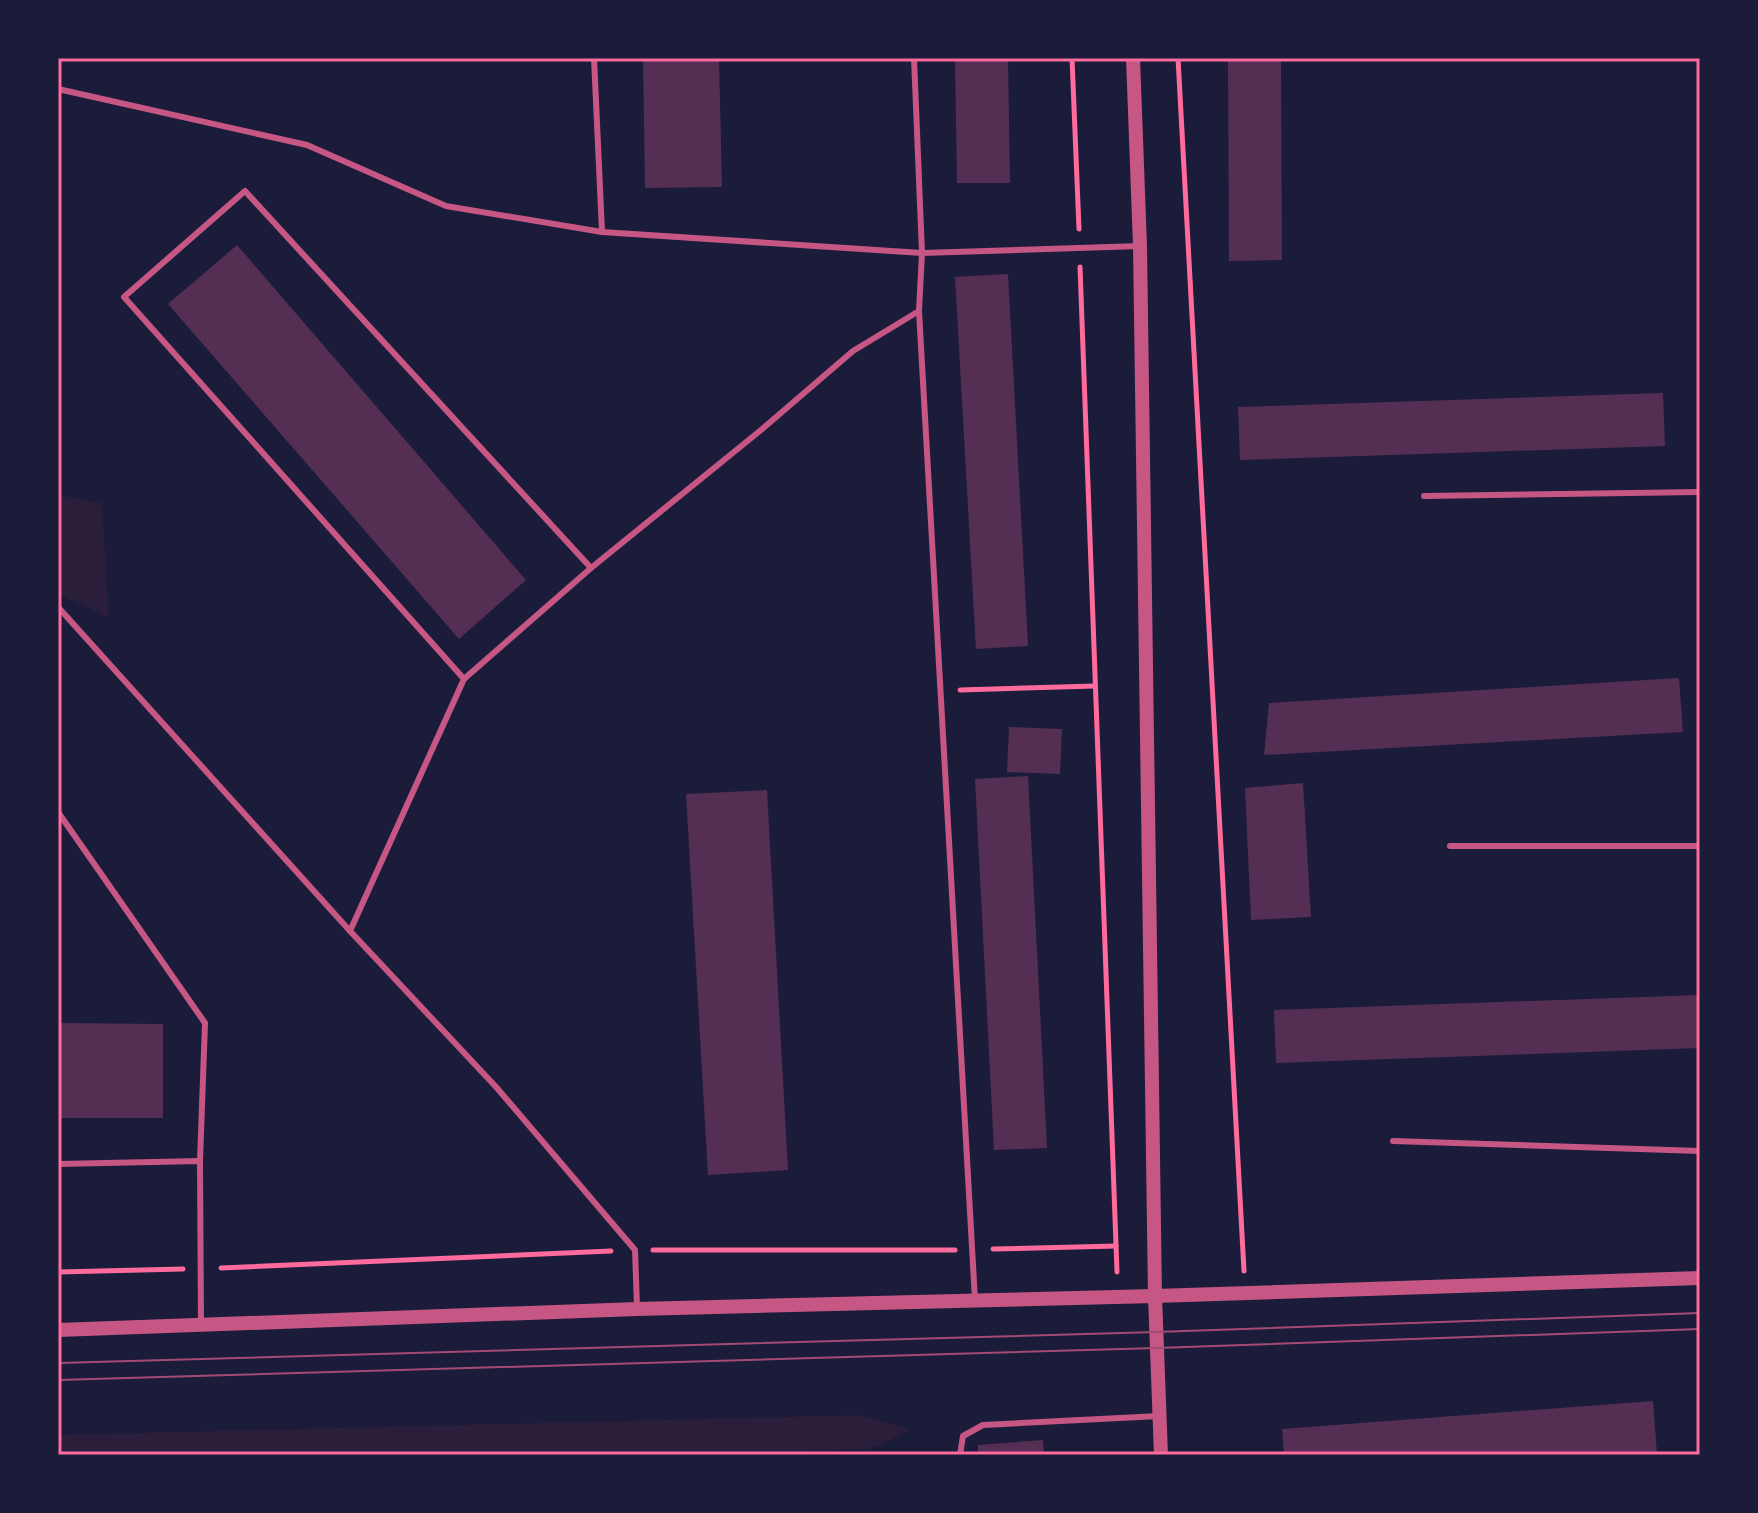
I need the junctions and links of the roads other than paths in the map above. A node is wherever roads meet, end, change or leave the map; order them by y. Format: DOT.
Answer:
graph roads {
  1 [pos="594,58"];
  2 [pos="914,58"];
  3 [pos="1133,58"];
  4 [pos="58,89"];
  5 [pos="602,232"];
  6 [pos="1140,246"];
  7 [pos="922,253"];
  8 [pos="919,311"];
  9 [pos="1700,492"];
  10 [pos="1424,496"];
  11 [pos="591,568"];
  12 [pos="58,607"];
  13 [pos="464,679"];
  14 [pos="58,812"];
  15 [pos="1450,846"];
  16 [pos="1700,846"];
  17 [pos="350,931"];
  18 [pos="1393,1141"];
  19 [pos="1700,1151"];
  20 [pos="200,1161"];
  21 [pos="58,1164"];
  22 [pos="1700,1278"];
  23 [pos="1155,1296"];
  24 [pos="975,1300"];
  25 [pos="637,1309"];
  26 [pos="201,1325"];
  27 [pos="58,1330"];
  28 [pos="1159,1416"];
  29 [pos="960,1455"];
  30 [pos="1161,1455"];
  1 -- 5 [label="lane"];
  2 -- 7 [label="lane"];
  3 -- 6 [label="street"];
  4 -- 5 [label="lane"];
  5 -- 7 [label="lane"];
  6 -- 7 [label="lane"];
  6 -- 23 [label="street"];
  7 -- 8 [label="lane"];
  8 -- 11 [label="lane"];
  8 -- 24 [label="lane"];
  9 -- 10 [label="lane"];
  11 -- 13 [label="lane"];
  11 -- 13 [label="lane"];
  12 -- 17 [label="lane"];
  13 -- 17 [label="lane"];
  14 -- 20 [label="lane"];
  15 -- 16 [label="lane"];
  17 -- 25 [label="lane"];
  18 -- 19 [label="lane"];
  20 -- 21 [label="lane"];
  20 -- 26 [label="lane"];
  22 -- 23 [label="street"];
  23 -- 24 [label="street"];
  23 -- 28 [label="street"];
  24 -- 25 [label="street"];
  25 -- 26 [label="street"];
  26 -- 27 [label="street"];
  28 -- 29 [label="lane"];
  28 -- 30 [label="street"];
}
